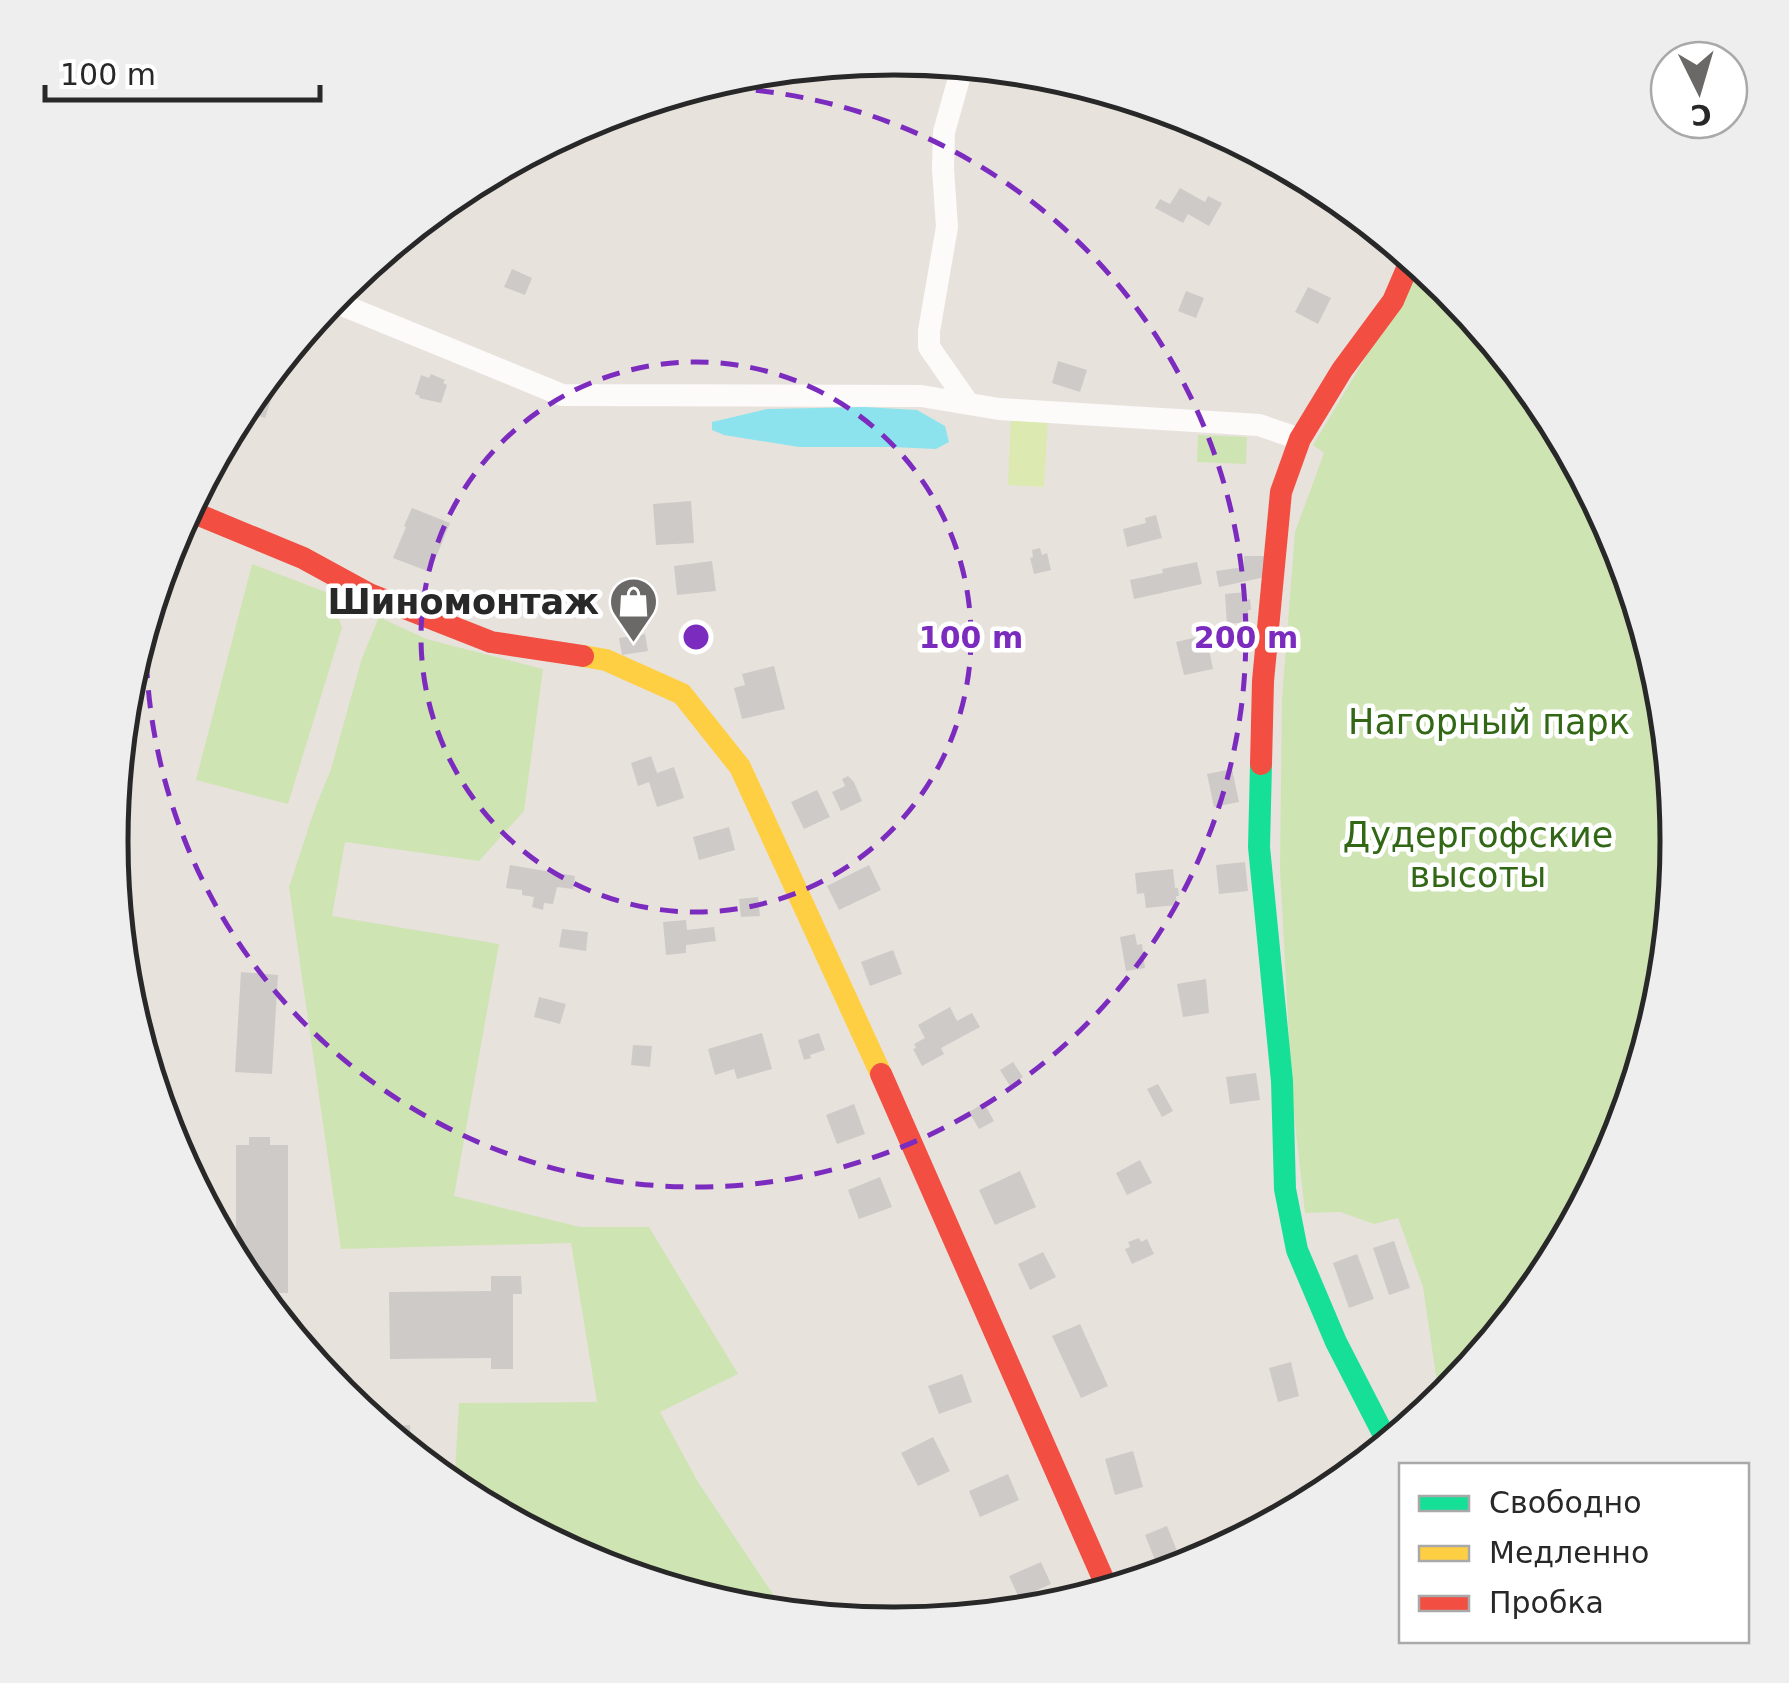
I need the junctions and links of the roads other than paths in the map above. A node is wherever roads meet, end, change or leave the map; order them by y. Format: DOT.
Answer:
graph roads {
  1 [pos="959,78"];
  2 [pos="1406,271"];
  3 [pos="346,307"];
  4 [pos="968,403"];
  5 [pos="1300,439"];
  6 [pos="201,516"];
  7 [pos="1382,1432"];
  8 [pos="1103,1579"];
  1 -- 4 [label="street"];
  2 -- 5 [label="street"];
  3 -- 4 [label="street"];
  4 -- 5 [label="street"];
  5 -- 7 [label="street"];
  6 -- 8 [label="street"];
}
